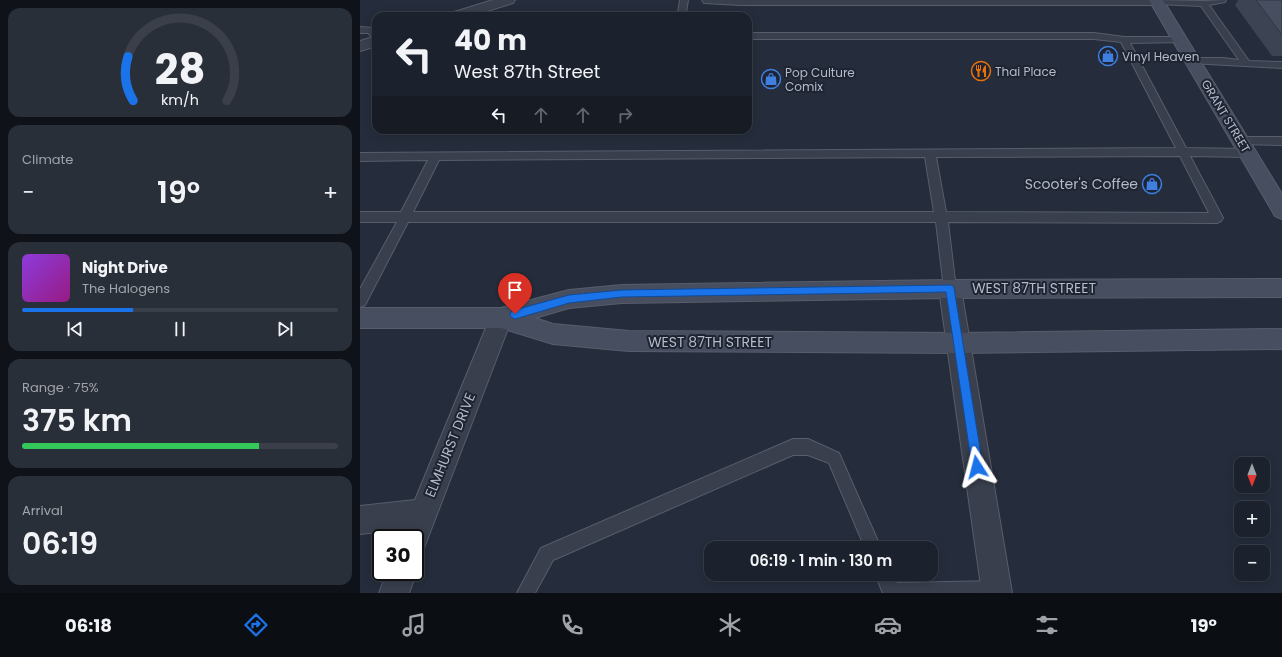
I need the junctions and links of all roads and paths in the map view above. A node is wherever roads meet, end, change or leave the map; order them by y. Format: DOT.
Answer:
graph roads {
  1 [pos="508,0"];
  2 [pos="684,0"];
  3 [pos="709,0"];
  4 [pos="1100,0"];
  5 [pos="1156,0"];
  6 [pos="1222,0"];
  7 [pos="1204,4"];
  8 [pos="469,12"];
  9 [pos="682,12"];
  10 [pos="360,30"];
  11 [pos="372,31"];
  12 [pos="752,36"];
  13 [pos="1124,40"];
  14 [pos="1180,40"];
  15 [pos="372,42"];
  16 [pos="360,46"];
  17 [pos="1193,61"];
  18 [pos="1246,64"];
  19 [pos="1282,65"];
  20 [pos="1282,141"];
  21 [pos="1245,147"];
  22 [pos="1183,152"];
  23 [pos="930,154"];
  24 [pos="360,157"];
  25 [pos="435,157"];
  26 [pos="1280,205"];
  27 [pos="360,217"];
  28 [pos="405,217"];
  29 [pos="941,217"];
  30 [pos="950,288"];
  31 [pos="1282,288"];
  32 [pos="360,301"];
  33 [pos="360,318"];
  34 [pos="501,318"];
  35 [pos="1282,339"];
  36 [pos="958,342"];
  37 [pos="360,520"];
  38 [pos="419,526"];
  39 [pos="870,541"];
  40 [pos="399,581"];
  41 [pos="887,581"];
  42 [pos="892,592"];
  43 [pos="997,592"];
  44 [pos="394,593"];
  45 [pos="526,593"];
  1 -- 8 [label="street"];
  2 -- 9 [label="lane"];
  3 -- 4 [label="street"];
  4 -- 5 [label="street"];
  5 -- 7 [label="lane"];
  5 -- 14 [label="main road, GRANT STREET"];
  6 -- 7 [label="lane"];
  7 -- 18 [label="lane"];
  10 -- 11 [label="lane"];
  12 -- 13 [label="lane"];
  13 -- 14 [label="lane"];
  13 -- 22 [label="lane"];
  14 -- 17 [label="main road, GRANT STREET"];
  15 -- 16 [label="street"];
  17 -- 18 [label="lane"];
  17 -- 21 [label="main road, GRANT STREET"];
  18 -- 19 [label="lane"];
  20 -- 21 [label="lane"];
  21 -- 22 [label="lane"];
  21 -- 26 [label="main road, GRANT STREET"];
  22 -- 23 [label="lane"];
  22 -- 29 [label="lane"];
  23 -- 25 [label="lane"];
  23 -- 29 [label="lane"];
  24 -- 25 [label="lane"];
  25 -- 28 [label="lane"];
  27 -- 28 [label="lane"];
  28 -- 29 [label="lane"];
  28 -- 32 [label="lane"];
  29 -- 30 [label="lane"];
  30 -- 31 [label="main road, WEST 87TH STREET"];
  30 -- 34 [label="main road, WEST 87TH STREET"];
  30 -- 36 [label="street"];
  33 -- 34 [label="main road, WEST 87TH STREET"];
  34 -- 36 [label="main road, WEST 87TH STREET"];
  34 -- 38 [label="street, ELMHURST DRIVE"];
  35 -- 36 [label="main road, WEST 87TH STREET"];
  36 -- 43 [label="street"];
  37 -- 38 [label="street, ELMHURST DRIVE"];
  39 -- 45 [label="lane"];
  40 -- 44 [label="street"];
  41 -- 42 [label="lane"];
  42 -- 43 [label="lane"];
}
